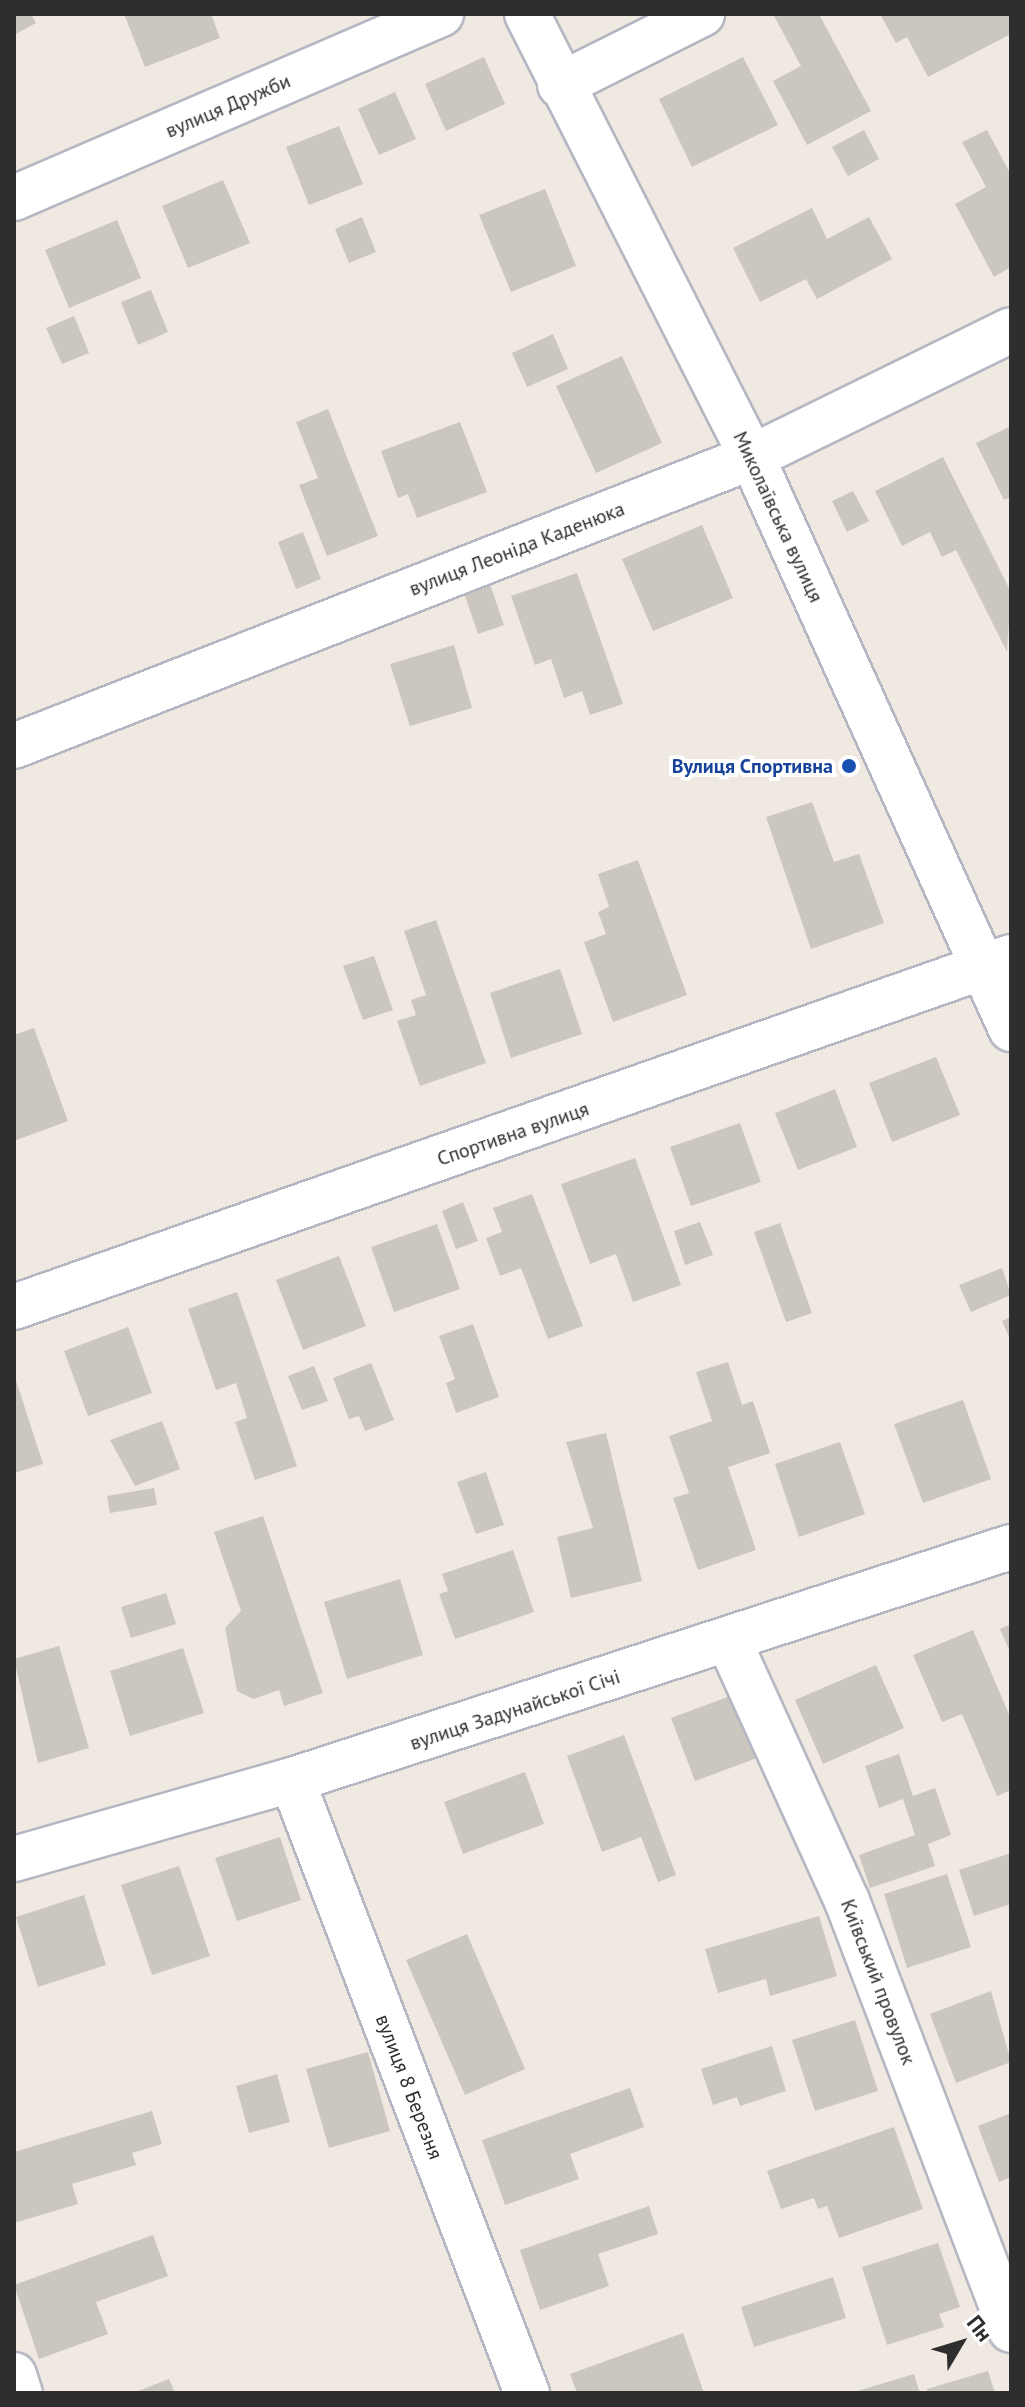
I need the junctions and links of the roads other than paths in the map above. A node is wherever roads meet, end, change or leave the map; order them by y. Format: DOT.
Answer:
graph roads {
  1 [pos="441,14"];
  2 [pos="527,14"];
  3 [pos="702,14"];
  4 [pos="560,85"];
  5 [pos="14,198"];
  6 [pos="1011,330"];
  7 [pos="752,457"];
  8 [pos="14,746"];
  9 [pos="997,964"];
  10 [pos="1011,1029"];
  11 [pos="14,1307"];
  12 [pos="1011,1547"];
  13 [pos="729,1641"];
  14 [pos="292,1780"];
  15 [pos="14,1859"];
  16 [pos="1011,2330"];
  17 [pos="14,2375"];
  18 [pos="20,2393"];
  19 [pos="527,2393"];
  1 -- 5 [label="street, вулиця Дружби"];
  2 -- 4 [label="street, Миколаївська вулиця"];
  3 -- 4 [label="street"];
  4 -- 7 [label="street, Миколаївська вулиця"];
  6 -- 7 [label="street, вулиця Леоніда Каденюка"];
  7 -- 8 [label="street, вулиця Леоніда Каденюка"];
  7 -- 9 [label="street, Миколаївська вулиця"];
  9 -- 10 [label="street, Миколаївська вулиця"];
  9 -- 11 [label="street, Спортивна вулиця"];
  12 -- 13 [label="street, вулиця Задунайської Січі"];
  13 -- 14 [label="street, вулиця Задунайської Січі"];
  13 -- 16 [label="street, Київський провулок"];
  14 -- 15 [label="street, вулиця Задунайської Січі"];
  14 -- 19 [label="street, вулиця 8 Березня"];
  17 -- 18 [label="street"];
}
